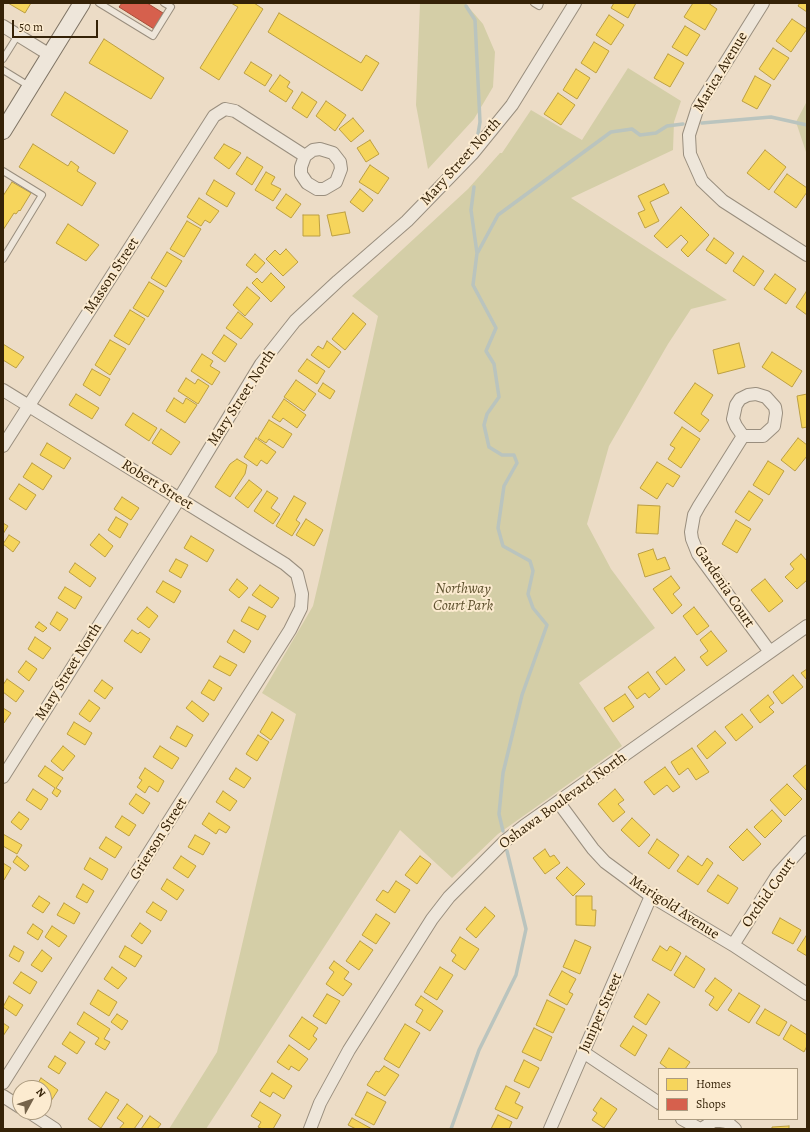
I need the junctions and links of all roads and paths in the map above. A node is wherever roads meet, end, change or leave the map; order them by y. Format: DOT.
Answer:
graph roads {
  1 [pos="82,3"];
  2 [pos="98,3"];
  3 [pos="164,3"];
  4 [pos="534,3"];
  5 [pos="540,3"];
  6 [pos="575,3"];
  7 [pos="763,3"];
  8 [pos="3,26"];
  9 [pos="18,35"];
  10 [pos="50,55"];
  11 [pos="3,59"];
  12 [pos="4,72"];
  13 [pos="30,87"];
  14 [pos="5,123"];
  15 [pos="305,156"];
  16 [pos="3,171"];
  17 [pos="807,255"];
  18 [pos="3,259"];
  19 [pos="3,390"];
  20 [pos="28,405"];
  21 [pos="743,436"];
  22 [pos="3,446"];
  23 [pos="179,499"];
  24 [pos="302,589"];
  25 [pos="807,626"];
  26 [pos="770,652"];
  27 [pos="3,777"];
  28 [pos="559,803"];
  29 [pos="807,842"];
  30 [pos="652,896"];
  31 [pos="733,945"];
  32 [pos="807,994"];
  33 [pos="583,1052"];
  34 [pos="3,1083"];
  35 [pos="3,1096"];
  36 [pos="12,1101"];
  37 [pos="658,1102"];
  38 [pos="41,1120"];
  39 [pos="684,1120"];
  40 [pos="55,1129"];
  41 [pos="310,1129"];
  42 [pos="550,1129"];
  43 [pos="700,1129"];
  44 [pos="735,1129"];
  1 -- 10 [label="main road"];
  2 -- 3 [label="lane"];
  4 -- 5 [label="lane"];
  6 -- 23 [label="street, Mary Street North"];
  7 -- 17 [label="street, Marica Avenue"];
  8 -- 9 [label="street"];
  9 -- 10 [label="street"];
  9 -- 11 [label="lane"];
  10 -- 13 [label="main road"];
  12 -- 13 [label="lane"];
  13 -- 14 [label="main road"];
  15 -- 20 [label="street, Masson Street"];
  16 -- 18 [label="lane"];
  19 -- 20 [label="street, Robert Street"];
  20 -- 22 [label="street, Masson Street"];
  20 -- 23 [label="street, Robert Street"];
  21 -- 26 [label="street, Gardenia Court"];
  23 -- 24 [label="street, Robert Street"];
  23 -- 27 [label="street, Mary Street North"];
  24 -- 34 [label="street, Grierson Street"];
  25 -- 26 [label="street, Oshawa Boulevard North"];
  26 -- 28 [label="street, Oshawa Boulevard North"];
  28 -- 30 [label="street, Marigold Avenue"];
  28 -- 41 [label="street, Oshawa Boulevard North"];
  29 -- 31 [label="street, Orchid Court"];
  30 -- 31 [label="street, Marigold Avenue"];
  30 -- 33 [label="street, Juniper Street"];
  31 -- 32 [label="street, Marigold Avenue"];
  33 -- 37 [label="street"];
  33 -- 42 [label="street, Juniper Street"];
  35 -- 36 [label="street"];
  38 -- 40 [label="street"];
  39 -- 43 [label="street"];
  43 -- 44 [label="street"];
}
